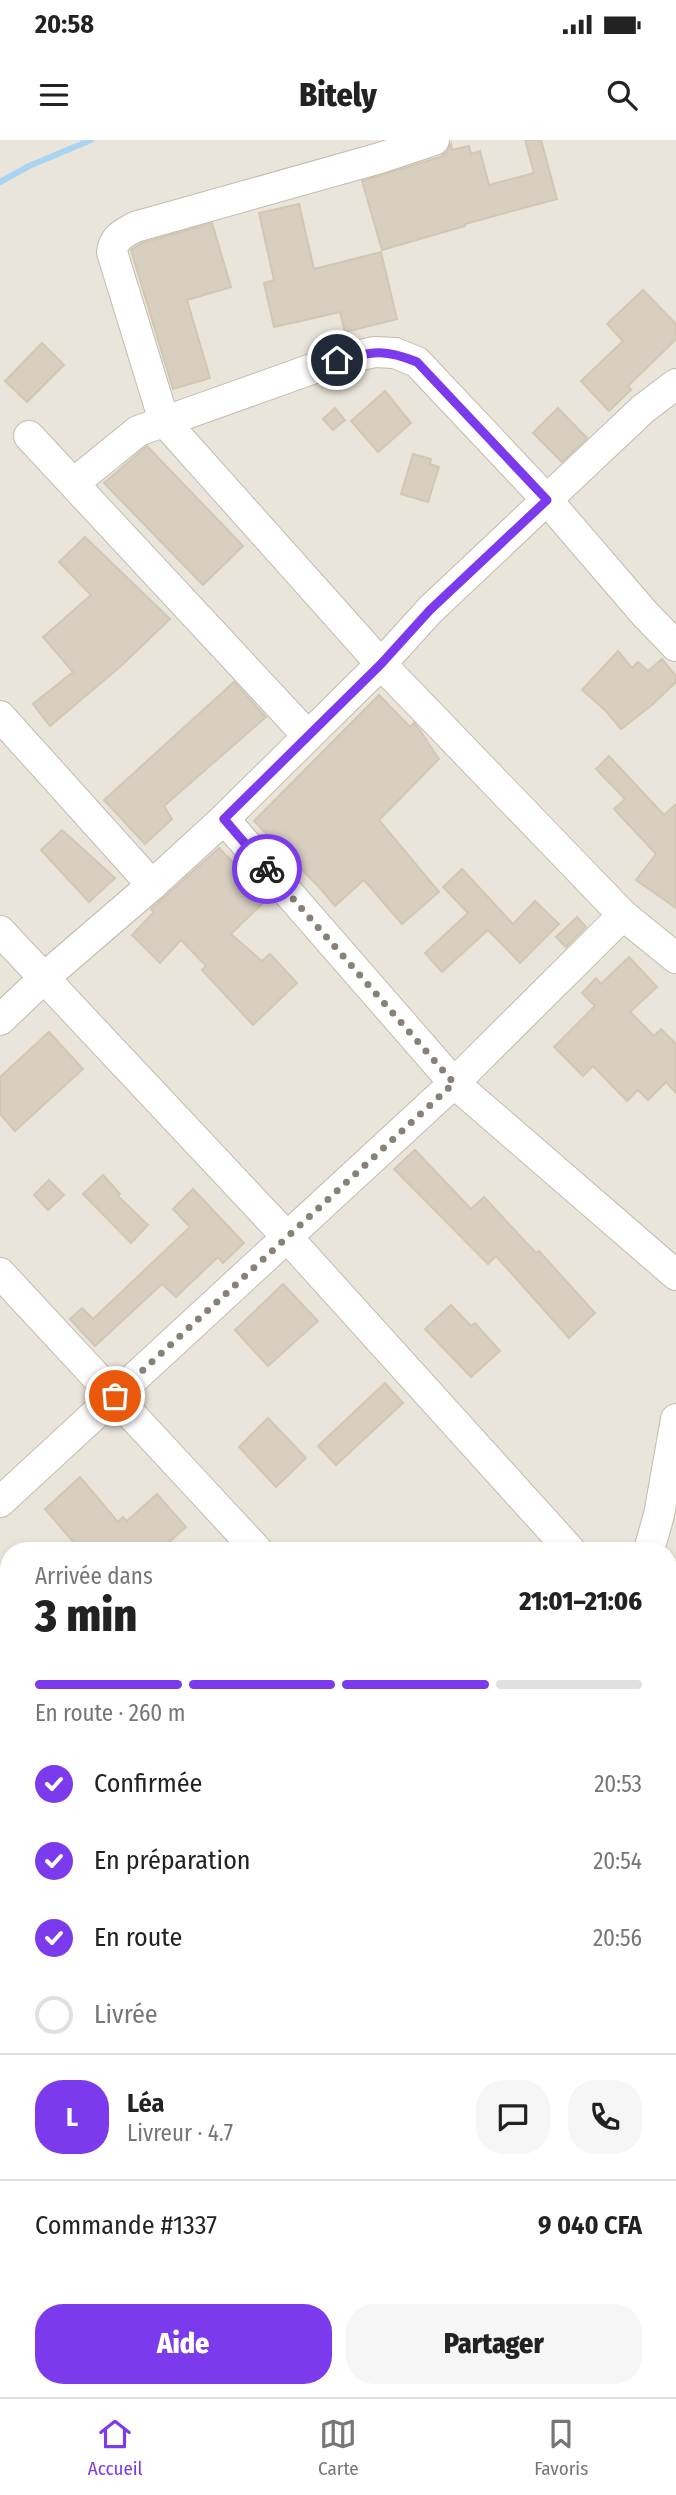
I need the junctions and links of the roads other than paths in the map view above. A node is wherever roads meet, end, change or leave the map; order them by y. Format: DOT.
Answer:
graph roads {
  1 [pos="434,140"];
  2 [pos="676,384"];
  3 [pos="164,421"];
  4 [pos="29,436"];
  5 [pos="74,483"];
  6 [pos="547,500"];
  7 [pos="676,646"];
  8 [pos="381,664"];
  9 [pos="0,716"];
  10 [pos="308,736"];
  11 [pos="224,819"];
  12 [pos="152,885"];
  13 [pos="623,915"];
  14 [pos="0,931"];
  15 [pos="676,958"];
  16 [pos="45,977"];
  17 [pos="0,1020"];
  18 [pos="454,1083"];
  19 [pos="287,1237"];
  20 [pos="0,1273"];
  21 [pos="676,1275"];
  22 [pos="115,1396"];
  23 [pos="676,1419"];
  24 [pos="0,1502"];
  25 [pos="250,1542"];
  26 [pos="563,1542"];
  27 [pos="651,1542"];
  1 -- 3 [label="street"];
  2 -- 6 [label="street"];
  3 -- 5 [label="street"];
  3 -- 6 [label="street"];
  3 -- 8 [label="street"];
  4 -- 5 [label="street"];
  5 -- 10 [label="street"];
  6 -- 7 [label="street"];
  6 -- 8 [label="street"];
  8 -- 10 [label="street"];
  8 -- 13 [label="street"];
  9 -- 12 [label="street"];
  10 -- 11 [label="street"];
  11 -- 12 [label="street"];
  11 -- 18 [label="street"];
  12 -- 16 [label="street"];
  13 -- 15 [label="street"];
  13 -- 18 [label="street"];
  14 -- 16 [label="street"];
  16 -- 17 [label="street"];
  16 -- 19 [label="street"];
  18 -- 19 [label="street"];
  18 -- 21 [label="street"];
  19 -- 22 [label="street"];
  19 -- 26 [label="street"];
  20 -- 22 [label="street"];
  22 -- 24 [label="street"];
  22 -- 25 [label="street"];
  23 -- 27 [label="street"];
}
